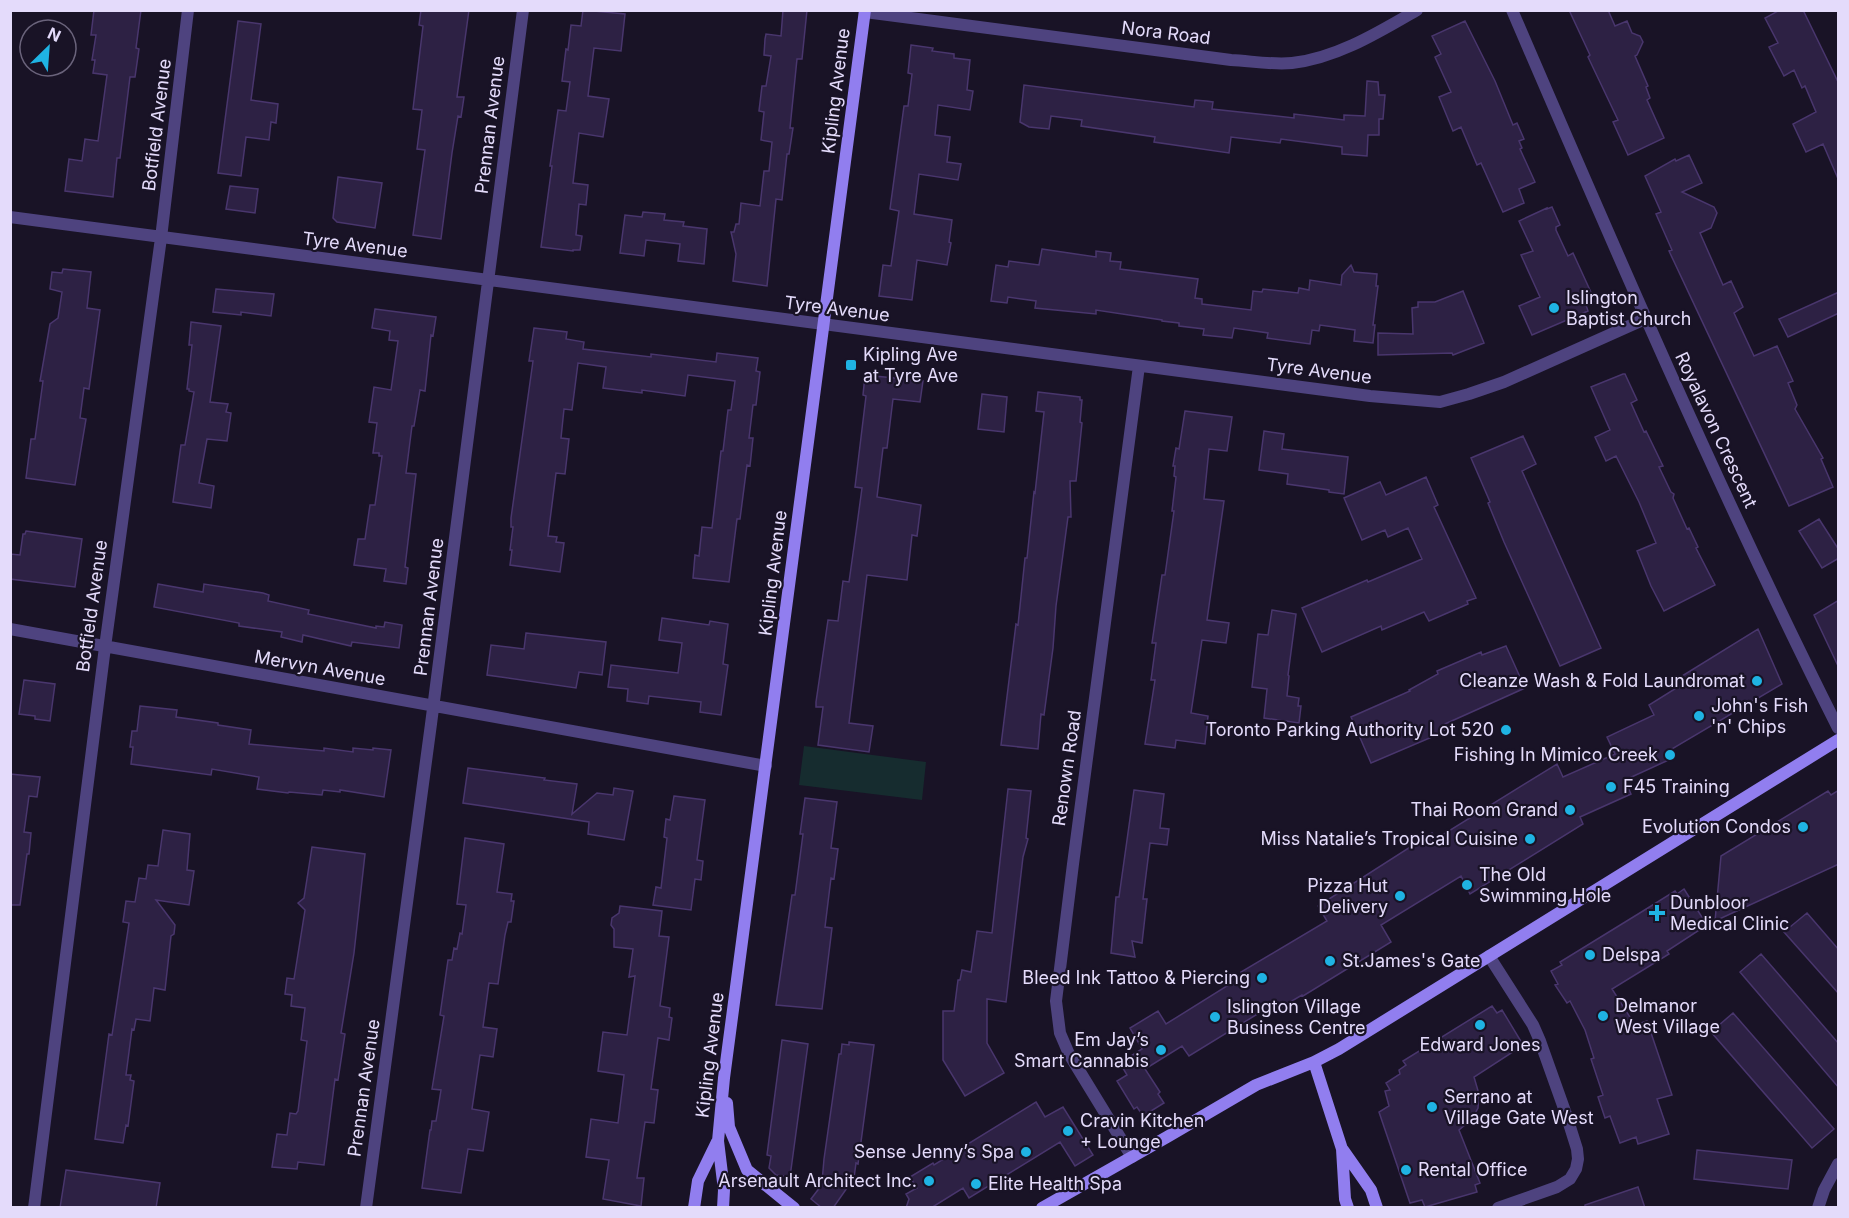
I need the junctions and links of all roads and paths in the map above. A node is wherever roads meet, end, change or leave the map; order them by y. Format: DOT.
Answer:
graph roads {
  1 [pos="188,10"];
  2 [pos="523,10"];
  3 [pos="1417,10"];
  4 [pos="1512,10"];
  5 [pos="865,11"];
  6 [pos="10,217"];
  7 [pos="161,238"];
  8 [pos="490,280"];
  9 [pos="1645,319"];
  10 [pos="823,325"];
  11 [pos="1138,366"];
  12 [pos="10,629"];
  13 [pos="105,647"];
  14 [pos="434,707"];
  15 [pos="1839,728"];
  16 [pos="1839,740"];
  17 [pos="766,766"];
  18 [pos="1489,956"];
  19 [pos="1314,1062"];
  20 [pos="724,1078"];
  21 [pos="718,1141"];
  22 [pos="1342,1149"];
  23 [pos="1132,1157"];
  24 [pos="1839,1164"];
  25 [pos="34,1208"];
  26 [pos="366,1208"];
  27 [pos="694,1208"];
  28 [pos="723,1208"];
  29 [pos="794,1208"];
  30 [pos="1042,1208"];
  31 [pos="1348,1208"];
  32 [pos="1377,1208"];
  33 [pos="1498,1208"];
  34 [pos="1818,1208"];
  1 -- 7 [label="street, Botfield Avenue"];
  2 -- 8 [label="street, Prennan Avenue"];
  3 -- 5 [label="street, Nora Road"];
  4 -- 9 [label="street, Royalavon Crescent"];
  5 -- 10 [label="main road, Kipling Avenue"];
  6 -- 7 [label="street, Tyre Avenue"];
  7 -- 8 [label="street, Tyre Avenue"];
  7 -- 13 [label="street, Botfield Avenue"];
  8 -- 10 [label="street, Tyre Avenue"];
  8 -- 14 [label="street, Prennan Avenue"];
  9 -- 11 [label="street, Tyre Avenue"];
  9 -- 15 [label="street, Royalavon Crescent"];
  10 -- 11 [label="street, Tyre Avenue"];
  10 -- 17 [label="main road, Kipling Avenue"];
  11 -- 23 [label="street, Renown Road"];
  12 -- 13 [label="street, Mervyn Avenue"];
  13 -- 14 [label="street, Mervyn Avenue"];
  13 -- 25 [label="street, Botfield Avenue"];
  14 -- 17 [label="street, Mervyn Avenue"];
  14 -- 26 [label="street, Prennan Avenue"];
  16 -- 18 [label="main road"];
  17 -- 20 [label="main road, Kipling Avenue"];
  18 -- 19 [label="main road"];
  18 -- 33 [label="street"];
  19 -- 22 [label="main road"];
  19 -- 23 [label="main road"];
  20 -- 21 [label="main road, Kipling Avenue"];
  20 -- 29 [label="main road"];
  21 -- 27 [label="main road, Kipling Avenue"];
  21 -- 28 [label="main road, Kipling Avenue"];
  22 -- 31 [label="main road"];
  22 -- 32 [label="main road"];
  23 -- 30 [label="main road"];
  24 -- 34 [label="street"];
}
